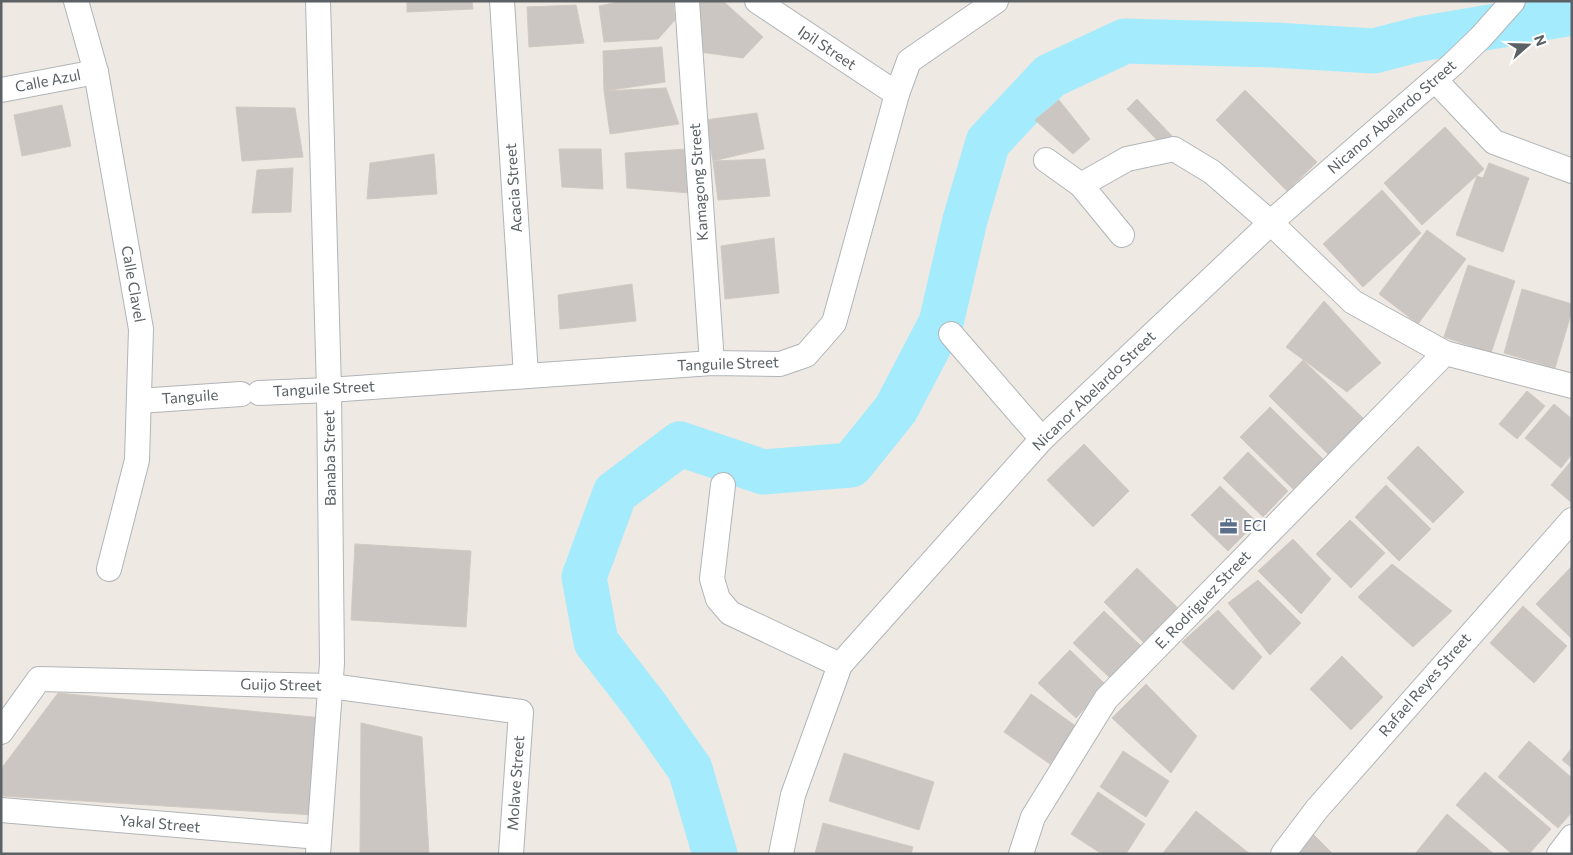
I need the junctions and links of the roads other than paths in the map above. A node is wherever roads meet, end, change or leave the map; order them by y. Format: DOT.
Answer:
graph roads {
  1 [pos="76,1"];
  2 [pos="318,1"];
  3 [pos="502,1"];
  4 [pos="687,1"];
  5 [pos="758,1"];
  6 [pos="996,1"];
  7 [pos="1512,3"];
  8 [pos="96,72"];
  9 [pos="1435,80"];
  10 [pos="1,90"];
  11 [pos="897,94"];
  12 [pos="1046,160"];
  13 [pos="1572,171"];
  14 [pos="1081,185"];
  15 [pos="1271,223"];
  16 [pos="1122,235"];
  17 [pos="951,334"];
  18 [pos="1445,353"];
  19 [pos="712,363"];
  20 [pos="526,375"];
  21 [pos="1572,386"];
  22 [pos="329,390"];
  23 [pos="250,393"];
  24 [pos="139,401"];
  25 [pos="1042,439"];
  26 [pos="723,485"];
  27 [pos="1572,520"];
  28 [pos="109,569"];
  29 [pos="840,665"];
  30 [pos="331,686"];
  31 [pos="522,712"];
  32 [pos="1,732"];
  33 [pos="1,810"];
  34 [pos="1572,837"];
  35 [pos="318,845"];
  36 [pos="511,854"];
  37 [pos="781,854"];
  38 [pos="1021,854"];
  39 [pos="1283,854"];
  40 [pos="1559,854"];
  1 -- 8 [label="street, Calle Clavel"];
  2 -- 22 [label="street, Banaba Street"];
  3 -- 20 [label="street, Acacia Street"];
  4 -- 19 [label="street, Kamagong Street"];
  5 -- 11 [label="street, Ipil Street"];
  6 -- 11 [label="street, Tanguile Street"];
  7 -- 9 [label="street, Nicanor Abelardo Street"];
  8 -- 10 [label="street, Calle Azul"];
  8 -- 24 [label="street, Calle Clavel"];
  9 -- 13 [label="street"];
  9 -- 15 [label="street, Nicanor Abelardo Street"];
  11 -- 19 [label="street, Tanguile Street"];
  12 -- 14 [label="street"];
  14 -- 15 [label="street"];
  14 -- 16 [label="street"];
  15 -- 18 [label="street"];
  15 -- 25 [label="street, Nicanor Abelardo Street"];
  17 -- 25 [label="street"];
  18 -- 21 [label="street"];
  18 -- 38 [label="street, E. Rodriguez Street"];
  19 -- 20 [label="street, Tanguile Street"];
  20 -- 22 [label="street, Tanguile Street"];
  22 -- 23 [label="street, Tanguile Street"];
  22 -- 30 [label="street, Banaba Street"];
  23 -- 24 [label="street, Tanguile"];
  24 -- 28 [label="street, Calle Clavel"];
  25 -- 29 [label="street, Nicanor Abelardo Street"];
  26 -- 29 [label="street"];
  27 -- 39 [label="street, Rafael Reyes Street"];
  29 -- 37 [label="street, Nicanor Abelardo Street"];
  30 -- 31 [label="street, Guijo Street"];
  30 -- 32 [label="street, Guijo Street"];
  30 -- 35 [label="street, Banaba Street"];
  31 -- 36 [label="street, Molave Street"];
  33 -- 35 [label="street, Yakal Street"];
  34 -- 40 [label="street"];
}
